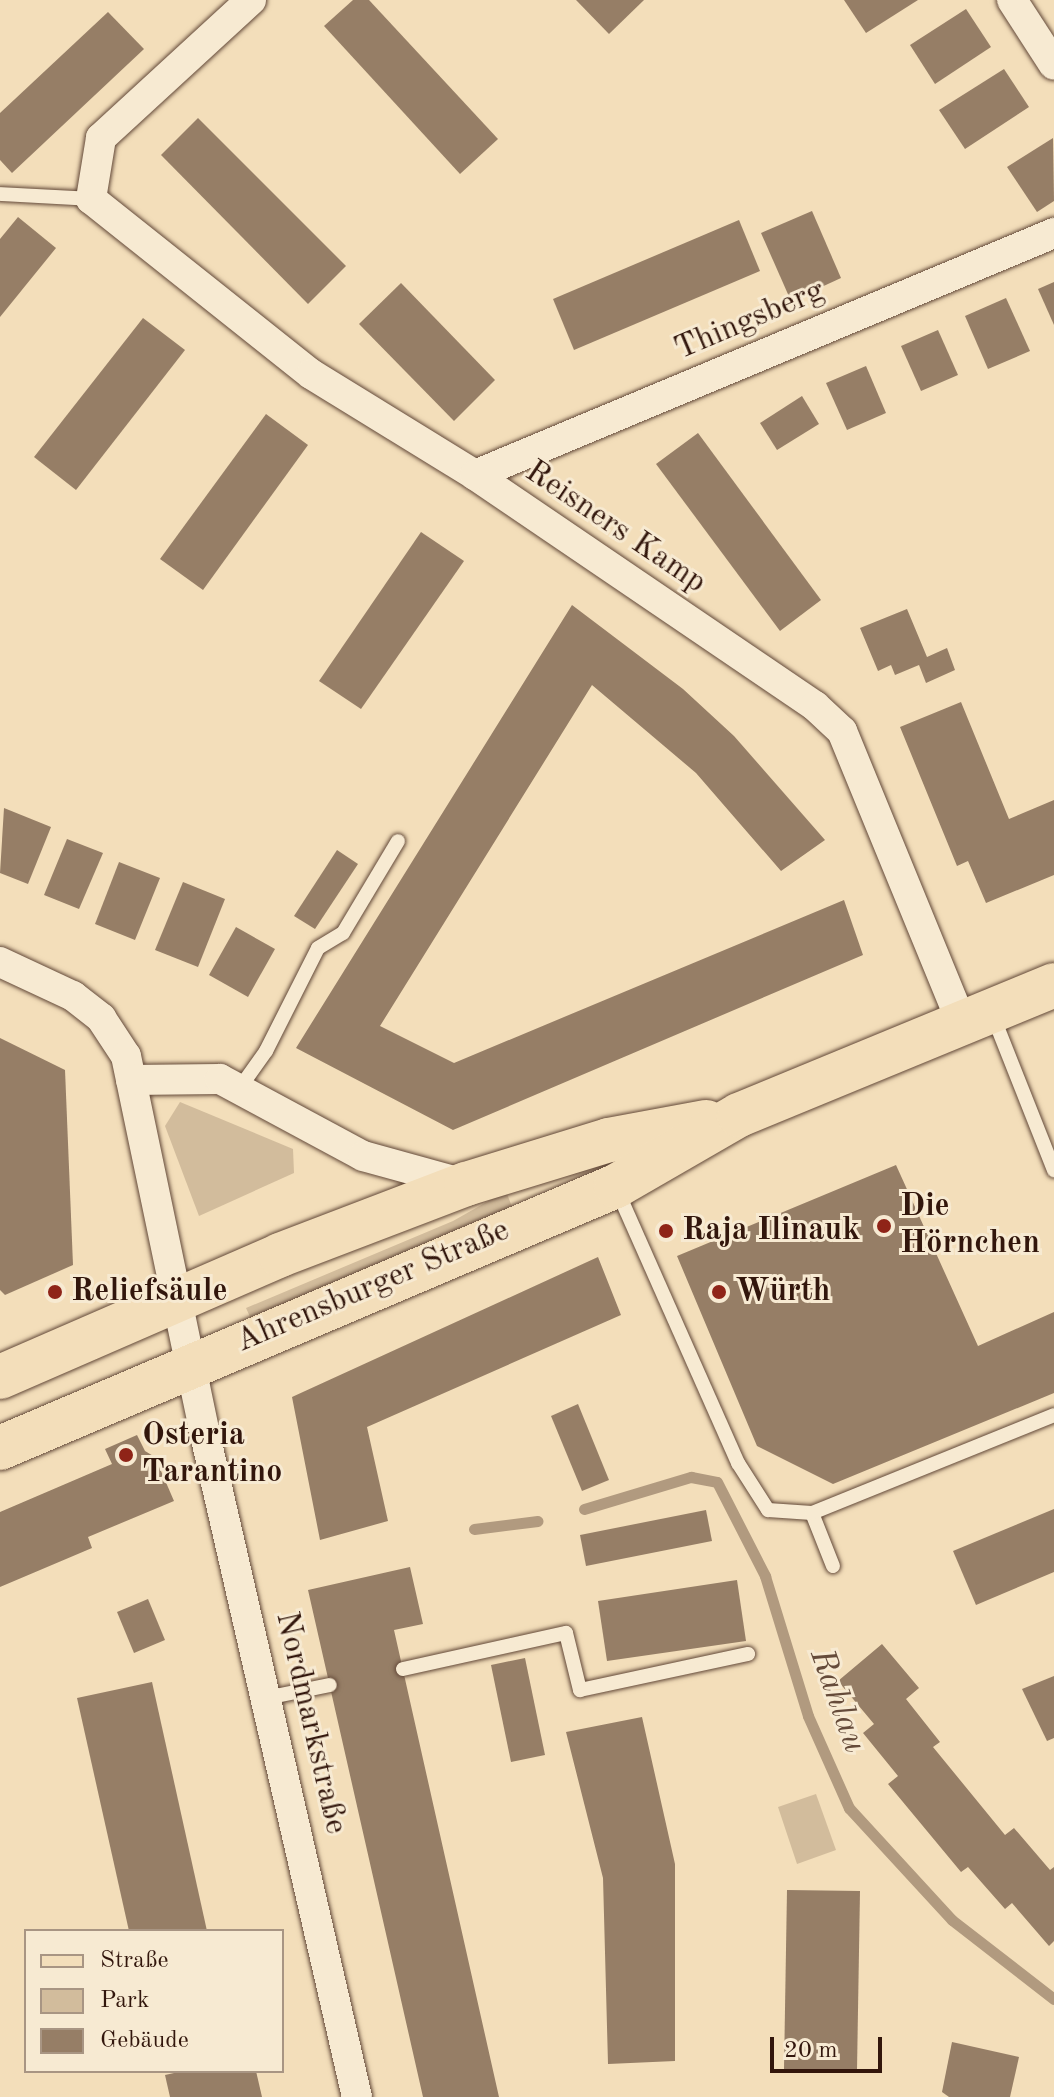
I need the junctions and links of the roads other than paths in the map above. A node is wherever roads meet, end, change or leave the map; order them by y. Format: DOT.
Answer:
graph roads {
  1 [pos="251,0"];
  2 [pos="1012,0"];
  3 [pos="1054,65"];
  4 [pos="0,194"];
  5 [pos="91,199"];
  6 [pos="1054,233"];
  7 [pos="475,475"];
  8 [pos="398,841"];
  9 [pos="0,962"];
  10 [pos="1054,985"];
  11 [pos="977,1017"];
  12 [pos="131,1080"];
  13 [pos="239,1089"];
  14 [pos="739,1115"];
  15 [pos="1054,1170"];
  16 [pos="466,1184"];
  17 [pos="616,1186"];
  18 [pos="175,1300"];
  19 [pos="189,1365"];
  20 [pos="0,1377"];
  21 [pos="1054,1415"];
  22 [pos="0,1448"];
  23 [pos="812,1513"];
  24 [pos="833,1566"];
  25 [pos="748,1654"];
  26 [pos="403,1669"];
  27 [pos="330,1685"];
  28 [pos="266,1698"];
  29 [pos="357,2097"];
  1 -- 5 [label="street"];
  2 -- 3 [label="street"];
  4 -- 5 [label="lane"];
  5 -- 7 [label="street, Reisners Kamp"];
  6 -- 7 [label="street, Thingsberg"];
  7 -- 11 [label="street, Reisners Kamp"];
  8 -- 13 [label="lane"];
  9 -- 12 [label="street, Nordmarkstraße"];
  10 -- 11 [label="main road, Ahrensburger Straße"];
  11 -- 14 [label="main road, Ahrensburger Straße"];
  11 -- 15 [label="lane"];
  12 -- 13 [label="street"];
  12 -- 18 [label="street, Nordmarkstraße"];
  13 -- 16 [label="street"];
  14 -- 16 [label="main road, Ahrensburger Straße"];
  14 -- 17 [label="main road, Ahrensburger Straße"];
  16 -- 18 [label="main road, Ahrensburger Straße"];
  17 -- 19 [label="main road, Ahrensburger Straße"];
  17 -- 23 [label="lane"];
  18 -- 19 [label="street, Nordmarkstraße"];
  18 -- 20 [label="main road, Ahrensburger Straße"];
  19 -- 22 [label="main road, Ahrensburger Straße"];
  19 -- 28 [label="street, Nordmarkstraße"];
  21 -- 23 [label="lane"];
  23 -- 24 [label="lane"];
  25 -- 26 [label="lane"];
  27 -- 28 [label="lane"];
  28 -- 29 [label="street, Nordmarkstraße"];
}
